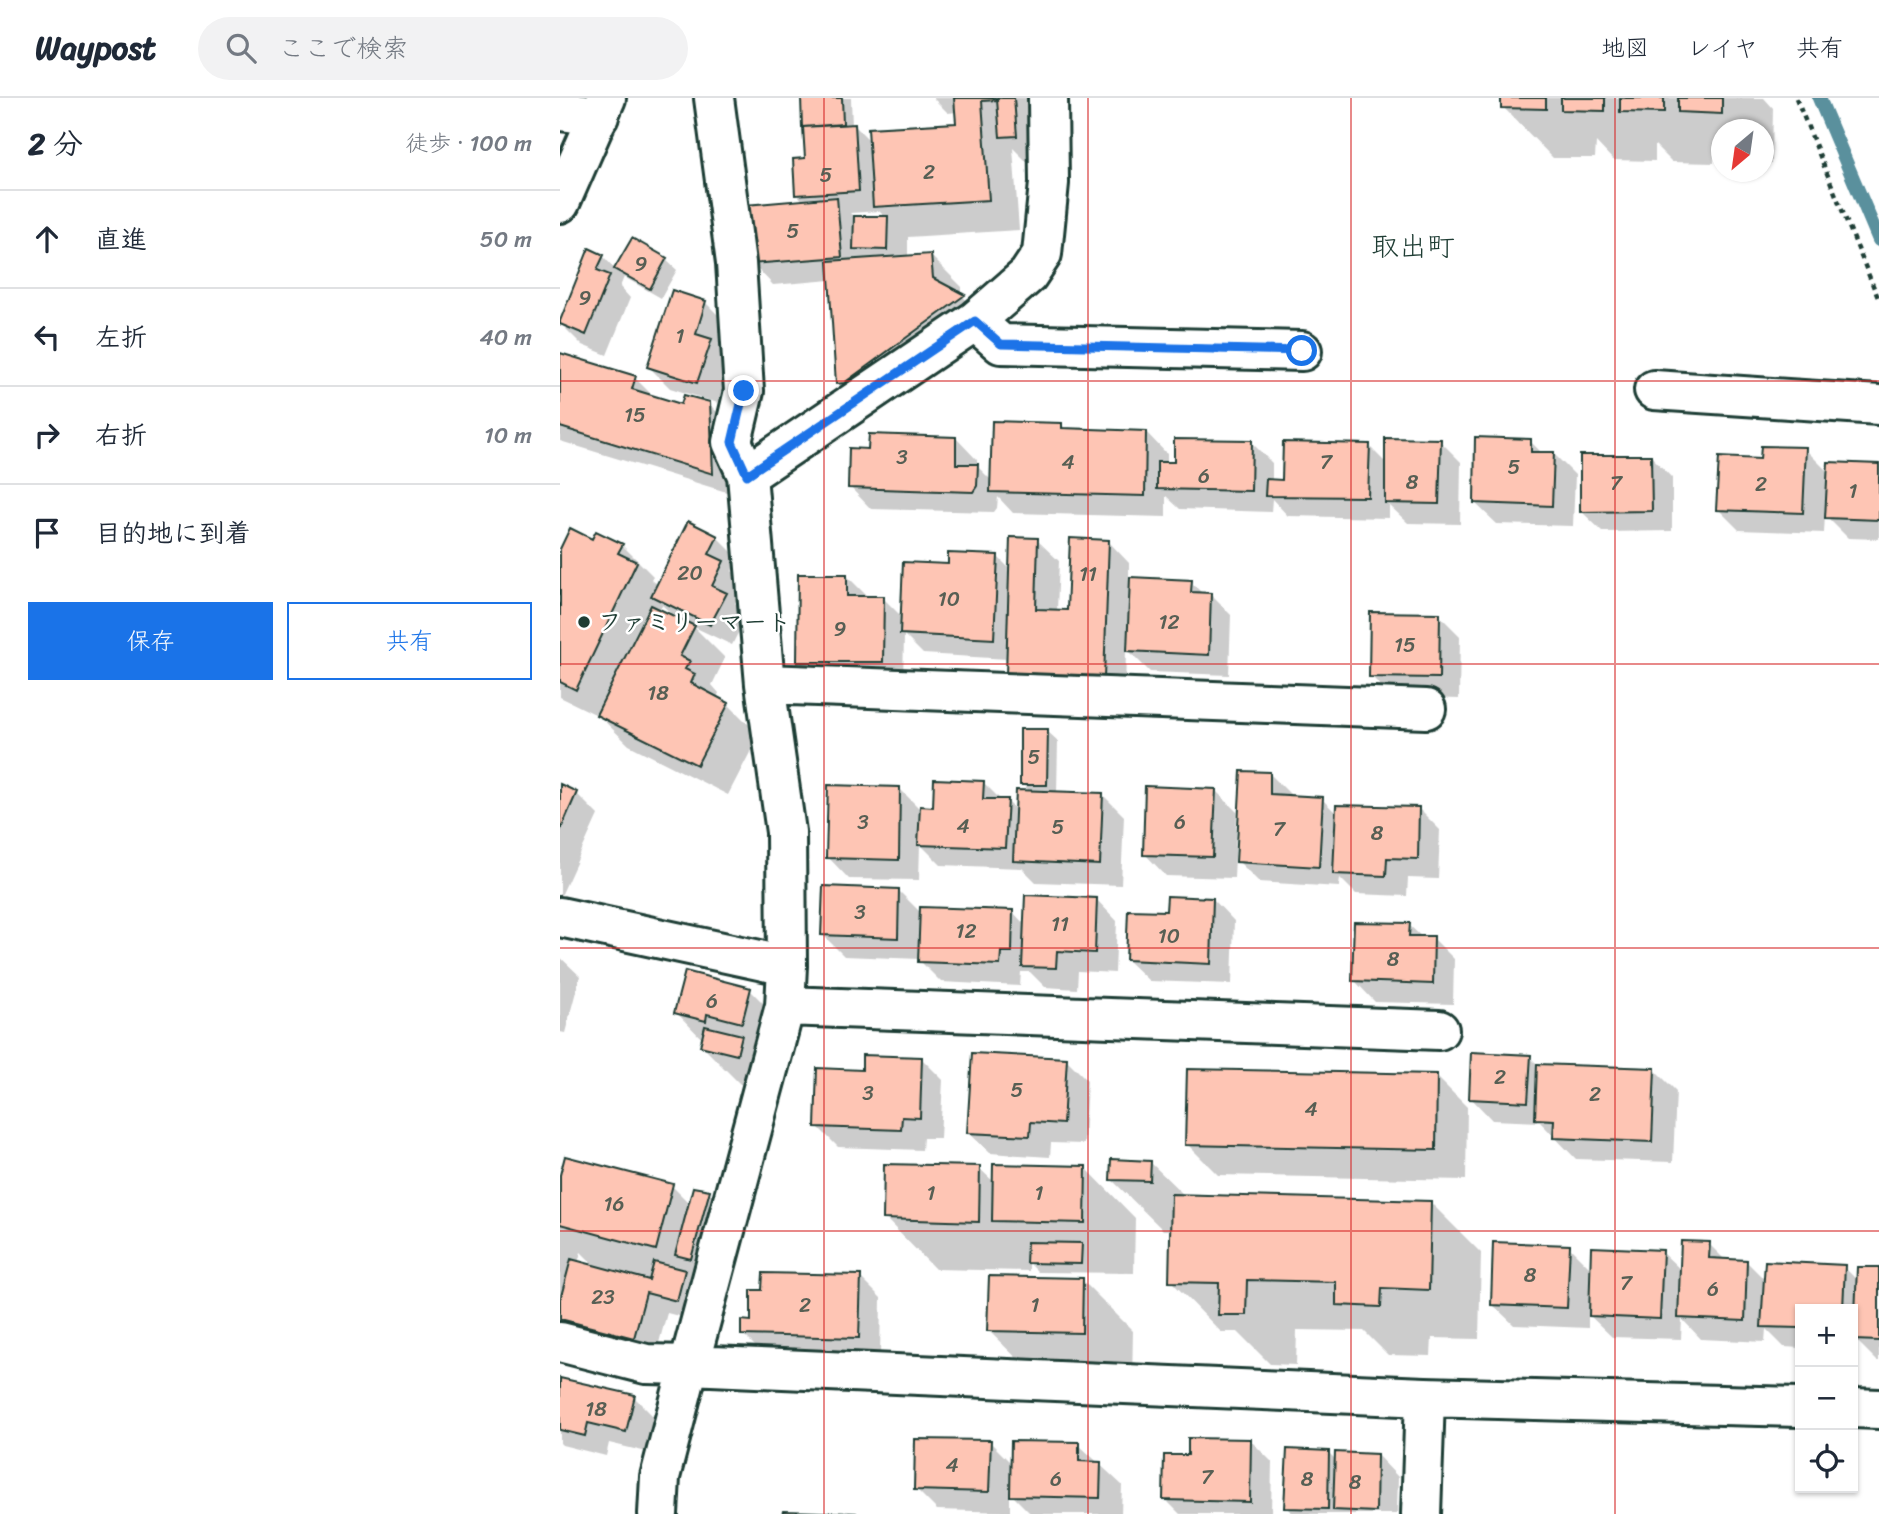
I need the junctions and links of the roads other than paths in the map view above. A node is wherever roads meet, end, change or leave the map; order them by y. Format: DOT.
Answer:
graph roads {
  1 [pos="714,98"];
  2 [pos="1048,98"];
  3 [pos="602,107"];
  4 [pos="560,111"];
  5 [pos="560,203"];
  6 [pos="975,321"];
  7 [pos="1302,351"];
  8 [pos="1654,390"];
  9 [pos="1879,405"];
  10 [pos="747,475"];
  11 [pos="765,684"];
  12 [pos="1426,709"];
  13 [pos="560,917"];
  14 [pos="788,966"];
  15 [pos="785,1006"];
  16 [pos="1439,1030"];
  17 [pos="560,1342"];
  18 [pos="689,1365"];
  19 [pos="1425,1397"];
  20 [pos="1795,1407"];
  21 [pos="1858,1408"];
  22 [pos="1879,1409"];
  23 [pos="658,1514"];
  24 [pos="1421,1514"];
  1 -- 10 [label="street"];
  2 -- 6 [label="street"];
  3 -- 4 [label="street"];
  3 -- 5 [label="street"];
  6 -- 7 [label="street"];
  6 -- 10 [label="street"];
  8 -- 9 [label="street"];
  10 -- 11 [label="street"];
  11 -- 12 [label="street"];
  11 -- 14 [label="street"];
  13 -- 14 [label="street"];
  14 -- 15 [label="street"];
  15 -- 16 [label="street"];
  15 -- 18 [label="street"];
  17 -- 18 [label="street"];
  18 -- 19 [label="street"];
  18 -- 23 [label="street"];
  19 -- 20 [label="street"];
  19 -- 24 [label="street"];
  21 -- 22 [label="street"];
}
